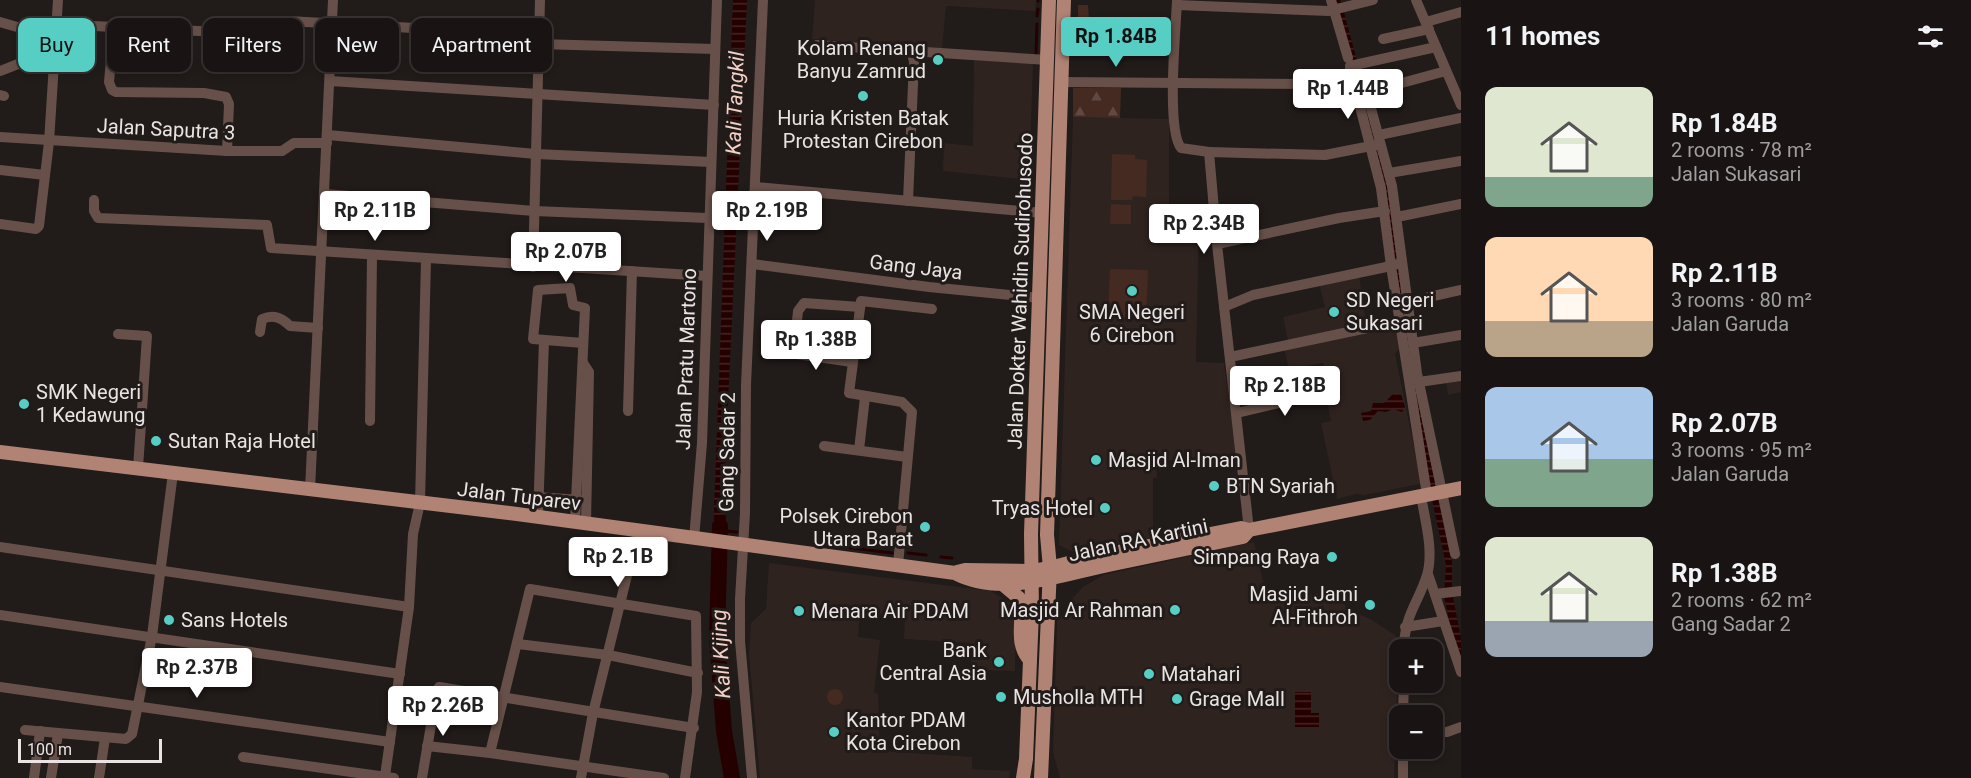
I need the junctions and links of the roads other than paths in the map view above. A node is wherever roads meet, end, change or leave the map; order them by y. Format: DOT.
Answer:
graph roads {
  1 [pos="58,0"];
  2 [pos="333,0"];
  3 [pos="540,0"];
  4 [pos="717,0"];
  5 [pos="763,0"];
  6 [pos="1049,0"];
  7 [pos="1064,0"];
  8 [pos="1373,0"];
  9 [pos="1416,0"];
  10 [pos="1177,3"];
  11 [pos="1338,6"];
  12 [pos="1461,12"];
  13 [pos="57,18"];
  14 [pos="332,18"];
  15 [pos="540,18"];
  16 [pos="0,22"];
  17 [pos="315,23"];
  18 [pos="1427,25"];
  19 [pos="95,26"];
  20 [pos="18,27"];
  21 [pos="1383,39"];
  22 [pos="552,40"];
  23 [pos="817,45"];
  24 [pos="1436,47"];
  25 [pos="715,49"];
  26 [pos="911,51"];
  27 [pos="1053,52"];
  28 [pos="18,64"];
  29 [pos="1352,64"];
  30 [pos="0,71"];
  31 [pos="1446,71"];
  32 [pos="53,72"];
  33 [pos="110,72"];
  34 [pos="330,72"];
  35 [pos="538,72"];
  36 [pos="330,81"];
  37 [pos="1061,82"];
  38 [pos="1173,82"];
  39 [pos="1456,82"];
  40 [pos="1360,88"];
  41 [pos="538,94"];
  42 [pos="714,105"];
  43 [pos="1461,105"];
  44 [pos="1461,118"];
  45 [pos="0,137"];
  46 [pos="328,139"];
  47 [pos="49,142"];
  48 [pos="1376,143"];
  49 [pos="227,151"];
  50 [pos="1209,152"];
  51 [pos="536,154"];
  52 [pos="1461,161"];
  53 [pos="711,162"];
  54 [pos="0,170"];
  55 [pos="1389,173"];
  56 [pos="45,175"];
  57 [pos="755,187"];
  58 [pos="1386,187"];
  59 [pos="325,194"];
  60 [pos="94,200"];
  61 [pos="908,201"];
  62 [pos="1461,204"];
  63 [pos="534,211"];
  64 [pos="1384,211"];
  65 [pos="1043,213"];
  66 [pos="708,218"];
  67 [pos="0,224"];
  68 [pos="1393,224"];
  69 [pos="1216,244"];
  70 [pos="322,253"];
  71 [pos="372,256"];
  72 [pos="426,260"];
  73 [pos="752,264"];
  74 [pos="1396,265"];
  75 [pos="533,267"];
  76 [pos="632,272"];
  77 [pos="707,276"];
  78 [pos="1461,290"];
  79 [pos="1429,297"];
  80 [pos="1040,298"];
  81 [pos="1224,307"];
  82 [pos="860,308"];
  83 [pos="932,309"];
  84 [pos="1405,320"];
  85 [pos="318,328"];
  86 [pos="260,332"];
  87 [pos="118,334"];
  88 [pos="820,335"];
  89 [pos="1461,335"];
  90 [pos="544,340"];
  91 [pos="583,343"];
  92 [pos="1413,344"];
  93 [pos="783,352"];
  94 [pos="1230,357"];
  95 [pos="852,362"];
  96 [pos="1461,376"];
  97 [pos="1414,377"];
  98 [pos="1325,392"];
  99 [pos="866,397"];
  100 [pos="628,411"];
  101 [pos="1237,413"];
  102 [pos="370,421"];
  103 [pos="824,446"];
  104 [pos="859,450"];
  105 [pos="0,452"];
  106 [pos="907,457"];
  107 [pos="138,468"];
  108 [pos="173,473"];
  109 [pos="1461,488"];
  110 [pos="310,490"];
  111 [pos="1432,494"];
  112 [pos="538,497"];
  113 [pos="581,500"];
  114 [pos="420,503"];
  115 [pos="538,517"];
  116 [pos="581,523"];
  117 [pos="1249,530"];
  118 [pos="638,531"];
  119 [pos="696,539"];
  120 [pos="740,545"];
  121 [pos="0,547"];
  122 [pos="1455,554"];
  123 [pos="898,565"];
  124 [pos="160,569"];
  125 [pos="955,573"];
  126 [pos="1050,574"];
  127 [pos="1428,574"];
  128 [pos="1032,577"];
  129 [pos="1000,582"];
  130 [pos="1448,593"];
  131 [pos="620,603"];
  132 [pos="409,607"];
  133 [pos="0,615"];
  134 [pos="1443,621"];
  135 [pos="1406,627"];
  136 [pos="152,636"];
  137 [pos="1405,639"];
  138 [pos="518,644"];
  139 [pos="1456,645"];
  140 [pos="608,655"];
  141 [pos="1030,660"];
  142 [pos="1461,672"];
  143 [pos="698,673"];
  144 [pos="400,674"];
  145 [pos="0,687"];
  146 [pos="504,696"];
  147 [pos="140,705"];
  148 [pos="593,712"];
  149 [pos="1461,727"];
  150 [pos="694,728"];
  151 [pos="25,730"];
  152 [pos="40,731"];
  153 [pos="1443,732"];
  154 [pos="58,734"];
  155 [pos="105,738"];
  156 [pos="390,742"];
  157 [pos="427,746"];
  158 [pos="490,753"];
  159 [pos="243,757"];
  160 [pos="1403,759"];
  161 [pos="582,773"];
  162 [pos="352,775"];
  163 [pos="390,777"];
  164 [pos="34,778"];
  165 [pos="51,778"];
  166 [pos="99,778"];
  167 [pos="422,778"];
  168 [pos="664,778"];
  169 [pos="685,778"];
  170 [pos="752,778"];
  171 [pos="1023,778"];
  172 [pos="1041,778"];
  173 [pos="1403,778"];
  1 -- 13 [label="street"];
  2 -- 14 [label="street"];
  3 -- 15 [label="street"];
  4 -- 25 [label="street, Jalan Pratu Martono"];
  5 -- 57 [label="street, Gang Sadar 2"];
  6 -- 27 [label="main road, Jalan Dokter Wahidin Sudirohusodo"];
  7 -- 27 [label="main road, Jalan Dokter Wahidin Sudirohusodo"];
  8 -- 11 [label="street"];
  9 -- 18 [label="street"];
  10 -- 11 [label="street"];
  10 -- 38 [label="street"];
  11 -- 29 [label="street"];
  12 -- 18 [label="street"];
  16 -- 20 [label="street"];
  17 -- 19 [label="street"];
  18 -- 21 [label="street"];
  18 -- 24 [label="street"];
  22 -- 25 [label="street"];
  23 -- 26 [label="street"];
  24 -- 29 [label="street"];
  24 -- 31 [label="street"];
  25 -- 42 [label="street, Jalan Pratu Martono"];
  26 -- 27 [label="street"];
  26 -- 61 [label="street"];
  27 -- 37 [label="main road, Jalan Dokter Wahidin Sudirohusodo"];
  27 -- 65 [label="main road, Jalan Dokter Wahidin Sudirohusodo"];
  28 -- 30 [label="street"];
  29 -- 40 [label="street"];
  31 -- 39 [label="street"];
  31 -- 40 [label="street"];
  32 -- 47 [label="street"];
  33 -- 49 [label="street"];
  34 -- 36 [label="street"];
  35 -- 41 [label="street"];
  36 -- 41 [label="street"];
  36 -- 46 [label="street"];
  37 -- 38 [label="street"];
  37 -- 126 [label="main road, Jalan Dokter Wahidin Sudirohusodo"];
  38 -- 40 [label="street"];
  38 -- 50 [label="street"];
  39 -- 43 [label="street"];
  40 -- 48 [label="street"];
  41 -- 42 [label="street"];
  41 -- 51 [label="street"];
  42 -- 53 [label="street, Jalan Pratu Martono"];
  44 -- 48 [label="street"];
  45 -- 47 [label="street, Jalan Saputra 3"];
  46 -- 49 [label="street, Jalan Saputra 3"];
  46 -- 51 [label="street, Jalan Saputra 3"];
  46 -- 59 [label="street"];
  47 -- 49 [label="street, Jalan Saputra 3"];
  47 -- 56 [label="street"];
  48 -- 50 [label="street"];
  48 -- 55 [label="street"];
  48 -- 58 [label="street"];
  50 -- 69 [label="street"];
  51 -- 53 [label="street, Jalan Saputra 3"];
  51 -- 63 [label="street"];
  52 -- 55 [label="street"];
  53 -- 66 [label="street, Jalan Pratu Martono"];
  54 -- 56 [label="street"];
  55 -- 58 [label="street"];
  56 -- 67 [label="street"];
  57 -- 61 [label="street"];
  57 -- 73 [label="street, Gang Sadar 2"];
  58 -- 64 [label="street"];
  58 -- 68 [label="street"];
  59 -- 63 [label="street"];
  59 -- 70 [label="street"];
  60 -- 70 [label="street"];
  61 -- 65 [label="street"];
  62 -- 68 [label="street"];
  63 -- 66 [label="street"];
  63 -- 75 [label="street"];
  64 -- 68 [label="street"];
  64 -- 69 [label="street"];
  65 -- 80 [label="main road, Jalan Dokter Wahidin Sudirohusodo"];
  66 -- 77 [label="street, Jalan Pratu Martono"];
  68 -- 74 [label="street"];
  69 -- 81 [label="street"];
  70 -- 71 [label="street"];
  70 -- 85 [label="street"];
  71 -- 72 [label="street"];
  71 -- 102 [label="street"];
  72 -- 75 [label="street"];
  72 -- 114 [label="street"];
  73 -- 80 [label="street, Gang Jaya"];
  73 -- 120 [label="street, Gang Sadar 2"];
  74 -- 81 [label="street"];
  74 -- 84 [label="street"];
  75 -- 76 [label="street"];
  76 -- 77 [label="street"];
  76 -- 100 [label="street"];
  77 -- 119 [label="street, Jalan Pratu Martono"];
  78 -- 79 [label="street"];
  80 -- 128 [label="main road, Jalan Dokter Wahidin Sudirohusodo"];
  81 -- 94 [label="street"];
  82 -- 83 [label="street"];
  82 -- 88 [label="street"];
  82 -- 95 [label="street"];
  84 -- 92 [label="street"];
  84 -- 94 [label="street"];
  84 -- 97 [label="street"];
  85 -- 86 [label="street"];
  85 -- 110 [label="street"];
  87 -- 107 [label="street"];
  89 -- 92 [label="street"];
  90 -- 91 [label="street"];
  90 -- 91 [label="street"];
  90 -- 112 [label="street"];
  91 -- 113 [label="street"];
  92 -- 97 [label="street"];
  93 -- 95 [label="street"];
  94 -- 101 [label="street"];
  95 -- 99 [label="street"];
  96 -- 97 [label="street"];
  97 -- 111 [label="street"];
  97 -- 111 [label="street"];
  98 -- 101 [label="street"];
  99 -- 104 [label="street"];
  99 -- 106 [label="street"];
  101 -- 117 [label="street"];
  103 -- 104 [label="street"];
  104 -- 106 [label="street"];
  105 -- 107 [label="main road, Jalan Tuparev"];
  106 -- 123 [label="street"];
  107 -- 108 [label="main road, Jalan Tuparev"];
  108 -- 110 [label="main road, Jalan Tuparev"];
  108 -- 124 [label="street"];
  109 -- 111 [label="main road, Jalan RA Kartini"];
  110 -- 114 [label="main road, Jalan Tuparev"];
  111 -- 117 [label="main road, Jalan RA Kartini"];
  111 -- 122 [label="street"];
  111 -- 127 [label="street"];
  112 -- 113 [label="street"];
  112 -- 115 [label="street"];
  113 -- 116 [label="street"];
  114 -- 115 [label="main road, Jalan Tuparev"];
  114 -- 132 [label="street"];
  115 -- 116 [label="main road, Jalan Tuparev"];
  116 -- 118 [label="main road, Jalan Tuparev"];
  117 -- 126 [label="main road, Jalan RA Kartini"];
  118 -- 119 [label="main road, Jalan Tuparev"];
  118 -- 131 [label="street"];
  119 -- 120 [label="main road, Jalan Tuparev"];
  120 -- 123 [label="main road, Jalan Tuparev"];
  120 -- 170 [label="street, Gang Sadar 2"];
  121 -- 124 [label="street"];
  123 -- 125 [label="main road, Jalan Tuparev"];
  124 -- 132 [label="street"];
  124 -- 136 [label="street"];
  125 -- 128 [label="main road"];
  125 -- 129 [label="main road, Jalan Tuparev"];
  126 -- 128 [label="main road, Jalan RA Kartini"];
  126 -- 172 [label="main road, Jalan Dokter Wahidin Sudirohusodo"];
  127 -- 130 [label="street"];
  127 -- 135 [label="street"];
  128 -- 129 [label="main road, Jalan Tuparev"];
  128 -- 141 [label="main road, Jalan Dokter Wahidin Sudirohusodo"];
  129 -- 141 [label="main road"];
  130 -- 134 [label="street"];
  131 -- 138 [label="street"];
  131 -- 140 [label="street"];
  131 -- 143 [label="street"];
  132 -- 144 [label="street"];
  133 -- 136 [label="street"];
  134 -- 135 [label="street"];
  134 -- 139 [label="street"];
  135 -- 137 [label="street"];
  136 -- 144 [label="street"];
  136 -- 147 [label="street"];
  138 -- 140 [label="street"];
  138 -- 146 [label="street"];
  139 -- 142 [label="street"];
  140 -- 143 [label="street"];
  140 -- 148 [label="street"];
  141 -- 171 [label="main road, Jalan Dokter Wahidin Sudirohusodo"];
  143 -- 150 [label="street"];
  144 -- 156 [label="street"];
  145 -- 147 [label="street"];
  146 -- 148 [label="street"];
  146 -- 157 [label="street"];
  146 -- 158 [label="street"];
  147 -- 155 [label="street"];
  147 -- 156 [label="street"];
  148 -- 150 [label="street"];
  148 -- 161 [label="street"];
  149 -- 153 [label="street"];
  150 -- 169 [label="street"];
  151 -- 152 [label="street"];
  152 -- 154 [label="street"];
  152 -- 164 [label="street"];
  154 -- 155 [label="street"];
  154 -- 165 [label="street"];
  155 -- 166 [label="street"];
  156 -- 163 [label="street"];
  157 -- 158 [label="street"];
  157 -- 167 [label="street"];
  158 -- 161 [label="street"];
  159 -- 162 [label="street"];
  160 -- 173 [label="street"];
  161 -- 168 [label="street"];
  162 -- 163 [label="street"];
}
